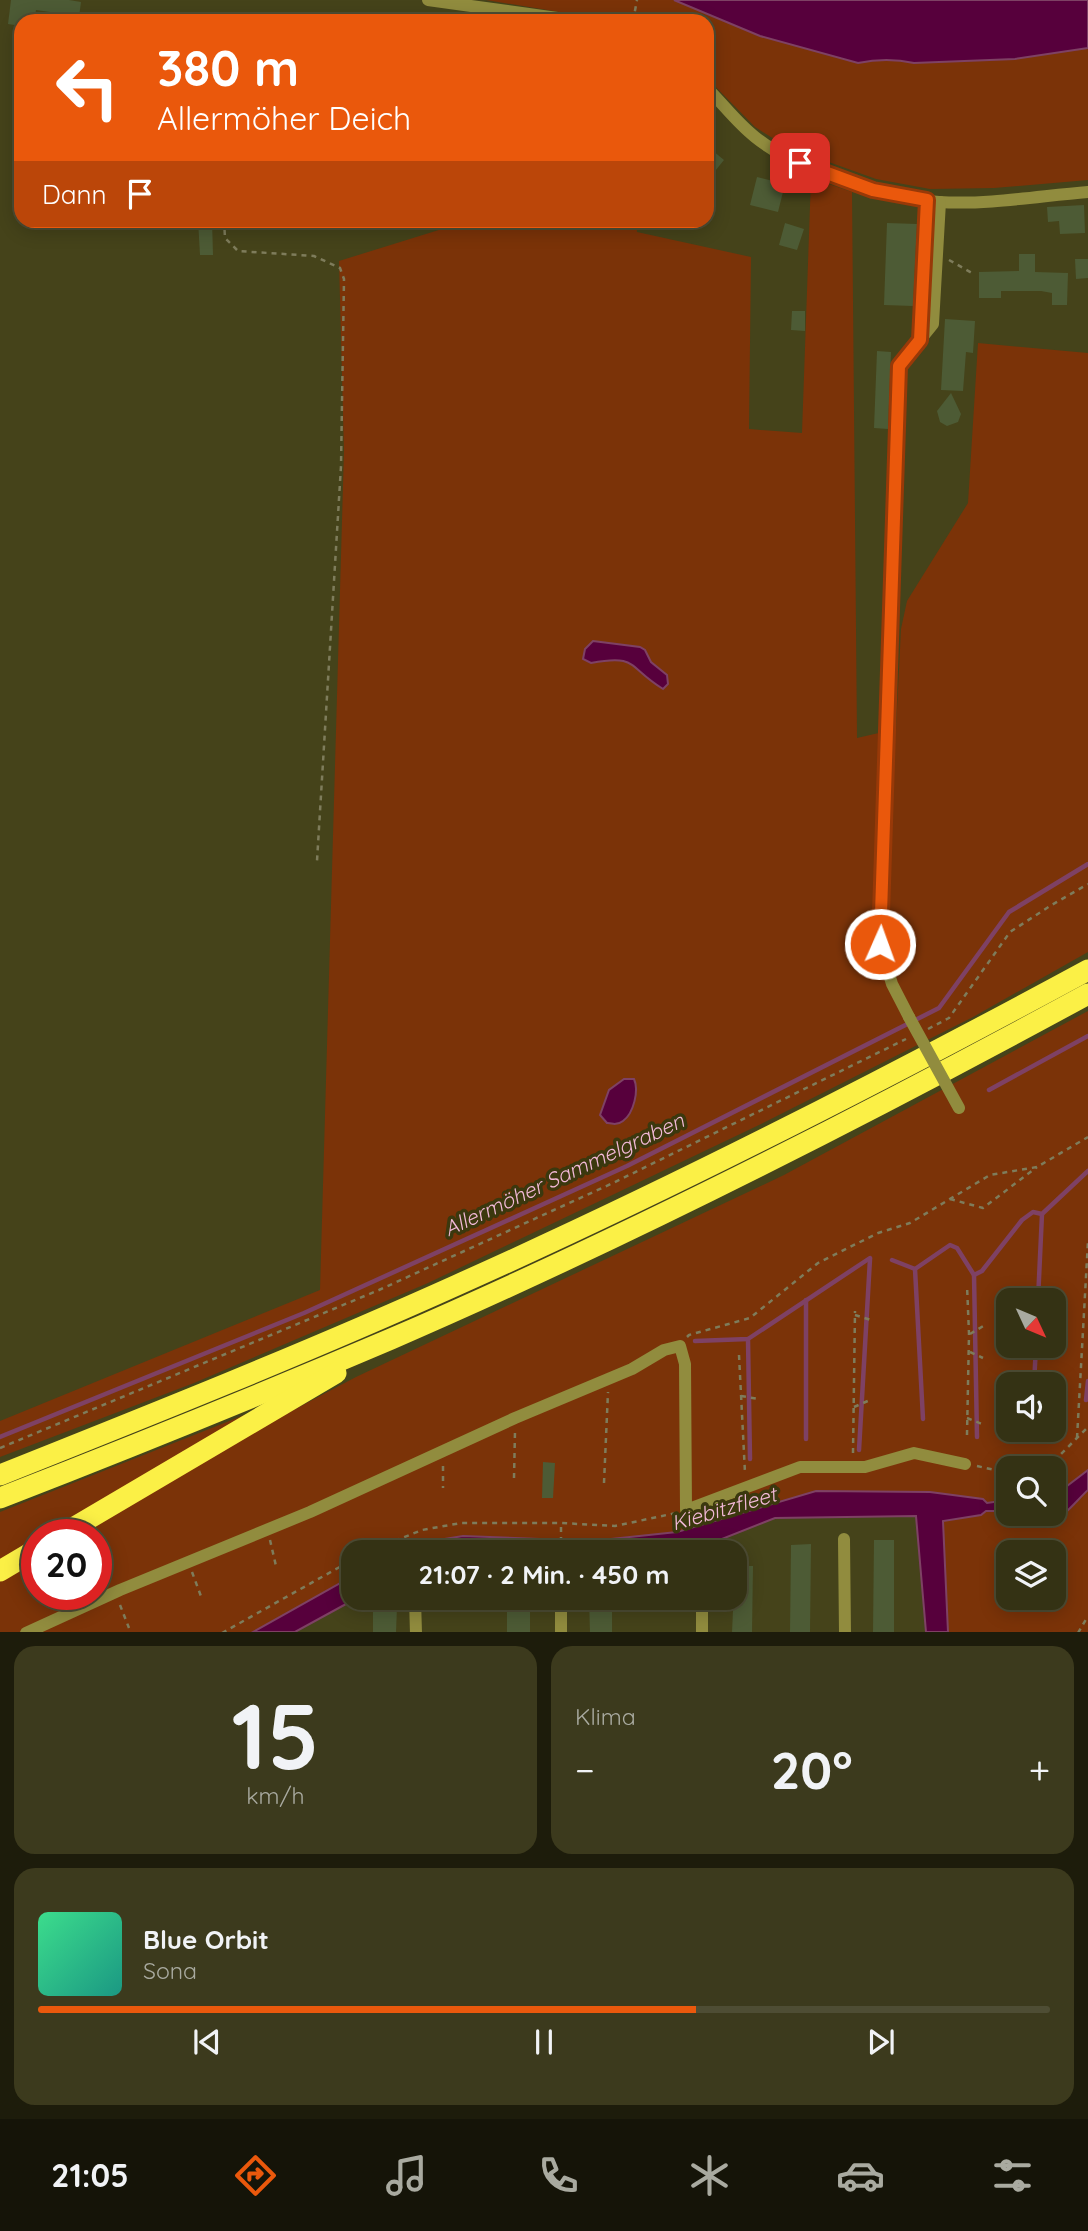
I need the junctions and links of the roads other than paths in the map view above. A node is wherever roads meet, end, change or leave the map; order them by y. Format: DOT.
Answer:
graph roads {
  1 [pos="428,0"];
  2 [pos="500,14"];
  3 [pos="714,95"];
  4 [pos="1088,192"];
  5 [pos="933,201"];
  6 [pos="920,340"];
  7 [pos="1088,970"];
  8 [pos="1088,994"];
  9 [pos="959,1108"];
  10 [pos="392,1338"];
  11 [pos="965,1464"];
  12 [pos="0,1475"];
  13 [pos="0,1498"];
  14 [pos="88,1519"];
  15 [pos="844,1539"];
  16 [pos="21,1559"];
  17 [pos="0,1571"];
  18 [pos="415,1610"];
  19 [pos="561,1610"];
  20 [pos="702,1610"];
  21 [pos="28,1632"];
  22 [pos="416,1632"];
  23 [pos="561,1632"];
  24 [pos="702,1632"];
  25 [pos="845,1632"];
  1 -- 2 [label="street"];
  3 -- 5 [label="street"];
  4 -- 5 [label="street"];
  5 -- 6 [label="street"];
  5 -- 6 [label="street"];
  6 -- 9 [label="street, bridge"];
  7 -- 12 [label="highway"];
  8 -- 10 [label="highway"];
  10 -- 13 [label="highway"];
  10 -- 14 [label="highway"];
  11 -- 21 [label="street"];
  15 -- 25 [label="street"];
  16 -- 17 [label="highway"];
  18 -- 22 [label="street"];
  19 -- 23 [label="street"];
  20 -- 24 [label="street"];
}
